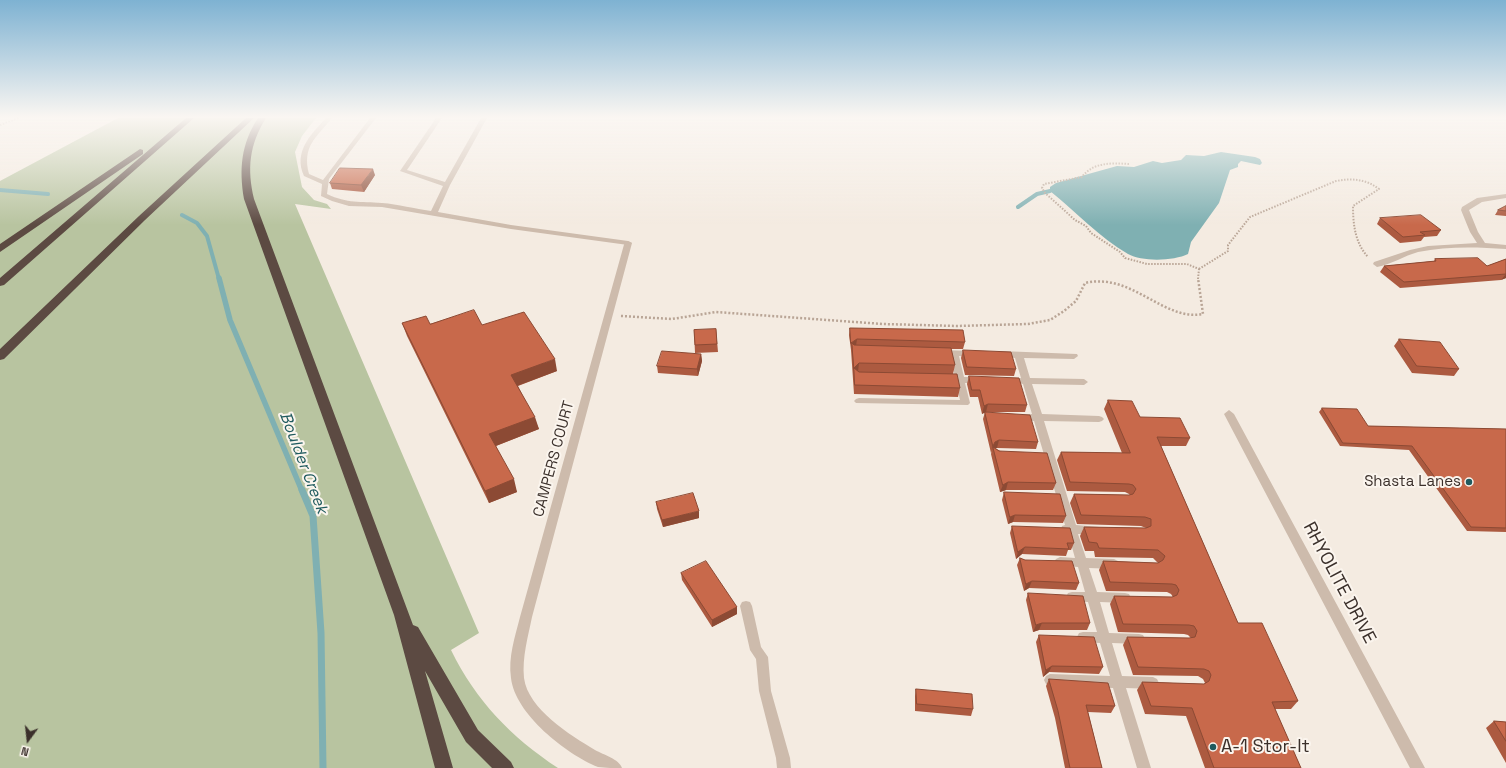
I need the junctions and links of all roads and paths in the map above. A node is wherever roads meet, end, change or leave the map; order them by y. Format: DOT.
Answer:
graph roads {
  1 [pos="138,154"];
  2 [pos="149,154"];
  3 [pos="211,154"];
  4 [pos="247,154"];
  5 [pos="304,154"];
  6 [pos="344,154"];
  7 [pos="415,154"];
  8 [pos="464,154"];
  9 [pos="1129,164"];
  10 [pos="324,183"];
  11 [pos="447,184"];
  12 [pos="1506,196"];
  13 [pos="434,213"];
  14 [pos="628,243"];
  15 [pos="1482,245"];
  16 [pos="1506,247"];
  17 [pos="0,249"];
  18 [pos="1378,264"];
  19 [pos="1199,269"];
  20 [pos="0,283"];
  21 [pos="609,316"];
  22 [pos="932,353"];
  23 [pos="954,353"];
  24 [pos="1019,355"];
  25 [pos="0,356"];
  26 [pos="1074,356"];
  27 [pos="936,379"];
  28 [pos="960,380"];
  29 [pos="990,380"];
  30 [pos="1012,381"];
  31 [pos="1027,381"];
  32 [pos="1084,382"];
  33 [pos="859,401"];
  34 [pos="1229,414"];
  35 [pos="1008,417"];
  36 [pos="1038,418"];
  37 [pos="1099,419"];
  38 [pos="1048,496"];
  39 [pos="1066,497"];
  40 [pos="1057,529"];
  41 [pos="1072,529"];
  42 [pos="1102,530"];
  43 [pos="1052,562"];
  44 [pos="1082,563"];
  45 [pos="1121,564"];
  46 [pos="1061,596"];
  47 [pos="1092,597"];
  48 [pos="1137,598"];
  49 [pos="746,606"];
  50 [pos="402,615"];
  51 [pos="1068,637"];
  52 [pos="1105,638"];
  53 [pos="1152,639"];
  54 [pos="1049,680"];
  55 [pos="1118,682"];
  56 [pos="1162,683"];
  57 [pos="444,768"];
  58 [pos="504,768"];
  59 [pos="615,768"];
  60 [pos="784,768"];
  61 [pos="1144,768"];
  62 [pos="1418,768"];
  1 -- 17 [label="highway"];
  2 -- 20 [label="highway"];
  3 -- 25 [label="highway"];
  4 -- 50 [label="highway"];
  5 -- 10 [label="lane"];
  6 -- 10 [label="lane"];
  7 -- 11 [label="lane"];
  8 -- 11 [label="lane"];
  9 -- 19 [label="path"];
  10 -- 13 [label="lane"];
  11 -- 13 [label="lane"];
  12 -- 15 [label="street"];
  13 -- 14 [label="lane"];
  14 -- 21 [label="street, CAMPERS COURT"];
  15 -- 16 [label="street"];
  15 -- 18 [label="street"];
  18 -- 19 [label="path"];
  19 -- 21 [label="path"];
  21 -- 59 [label="street, CAMPERS COURT"];
  22 -- 23 [label="lane"];
  23 -- 24 [label="lane"];
  23 -- 28 [label="lane"];
  24 -- 26 [label="lane"];
  24 -- 31 [label="lane"];
  27 -- 28 [label="lane"];
  28 -- 29 [label="lane"];
  28 -- 33 [label="lane"];
  30 -- 31 [label="lane"];
  31 -- 32 [label="lane"];
  31 -- 36 [label="lane"];
  34 -- 62 [label="street, RHYOLITE DRIVE"];
  35 -- 36 [label="lane"];
  36 -- 37 [label="lane"];
  36 -- 39 [label="lane"];
  38 -- 39 [label="lane"];
  39 -- 41 [label="lane"];
  40 -- 41 [label="lane"];
  41 -- 42 [label="lane"];
  41 -- 44 [label="lane"];
  43 -- 44 [label="lane"];
  44 -- 45 [label="lane"];
  44 -- 47 [label="lane"];
  46 -- 47 [label="lane"];
  47 -- 48 [label="lane"];
  47 -- 52 [label="lane"];
  49 -- 60 [label="lane"];
  50 -- 57 [label="highway"];
  50 -- 58 [label="highway"];
  51 -- 52 [label="lane"];
  52 -- 53 [label="lane"];
  52 -- 55 [label="lane"];
  54 -- 55 [label="lane"];
  55 -- 56 [label="lane"];
  55 -- 61 [label="lane"];
}
